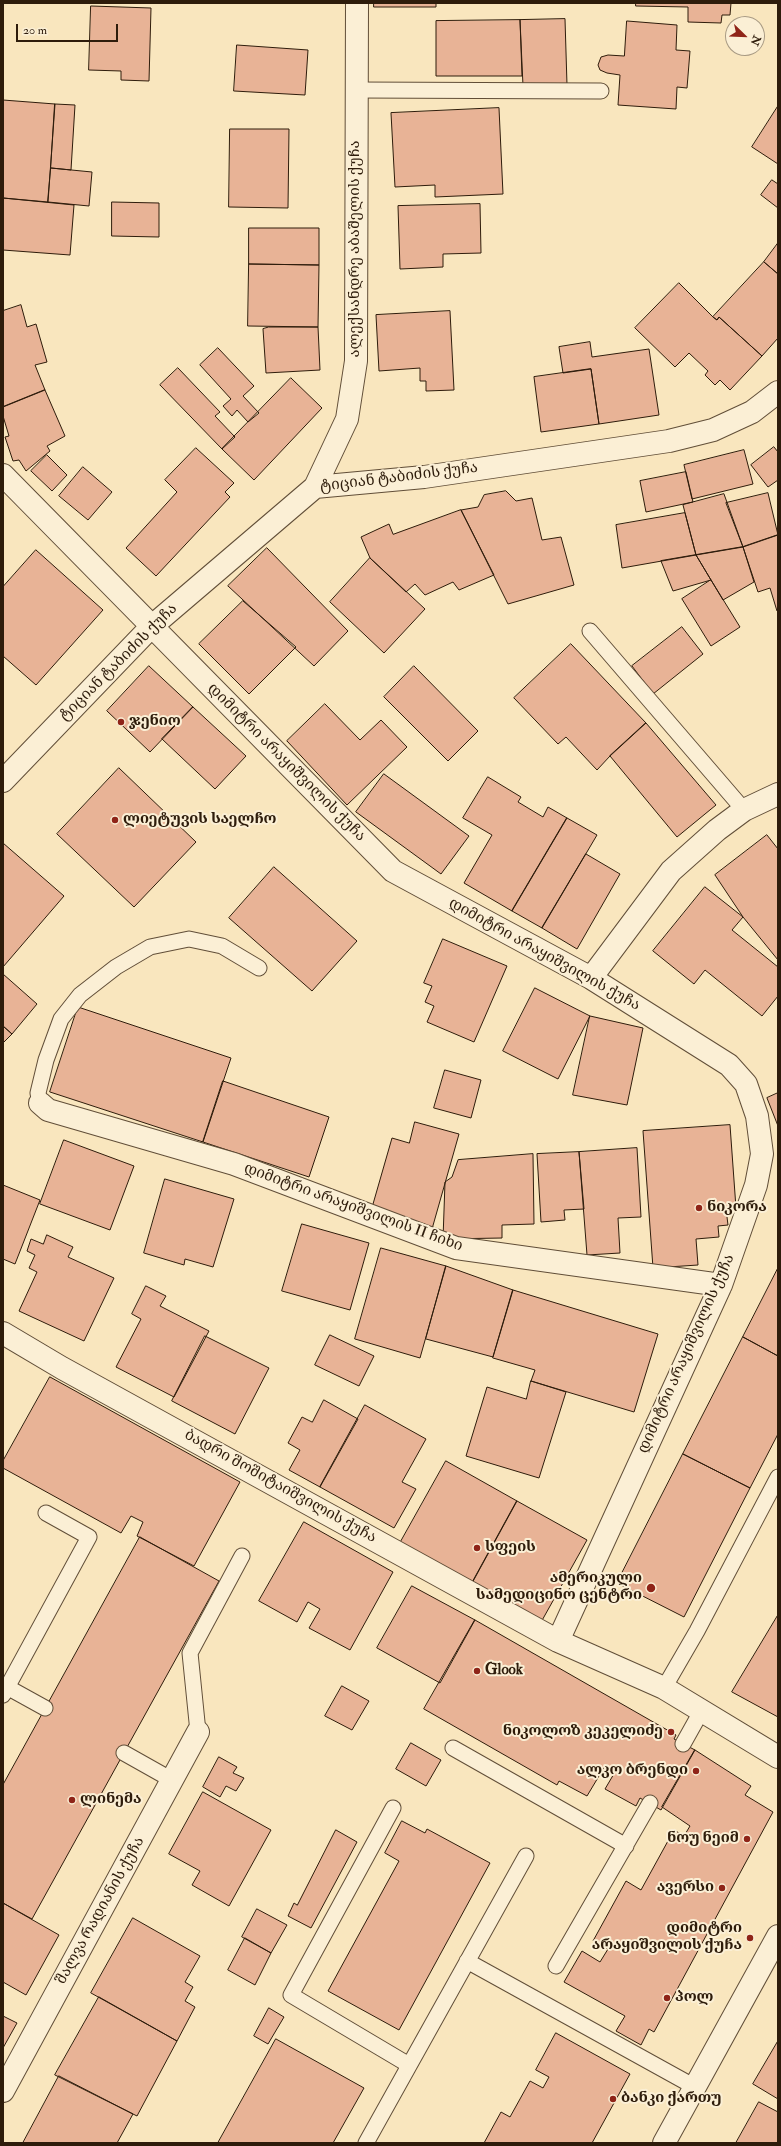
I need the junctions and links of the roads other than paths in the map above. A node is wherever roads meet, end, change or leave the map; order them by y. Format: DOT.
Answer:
graph roads {
  1 [pos="357,3"];
  2 [pos="357,90"];
  3 [pos="601,91"];
  4 [pos="778,392"];
  5 [pos="3,475"];
  6 [pos="315,487"];
  7 [pos="151,627"];
  8 [pos="590,631"];
  9 [pos="3,781"];
  10 [pos="778,794"];
  11 [pos="744,810"];
  12 [pos="259,968"];
  13 [pos="591,978"];
  14 [pos="40,1103"];
  15 [pos="721,1285"];
  16 [pos="3,1333"];
  17 [pos="778,1477"];
  18 [pos="46,1513"];
  19 [pos="242,1556"];
  20 [pos="558,1641"];
  21 [pos="664,1688"];
  22 [pos="5,1691"];
  23 [pos="45,1708"];
  24 [pos="702,1710"];
  25 [pos="198,1732"];
  26 [pos="683,1744"];
  27 [pos="453,1748"];
  28 [pos="124,1753"];
  29 [pos="778,1757"];
  30 [pos="172,1780"];
  31 [pos="650,1804"];
  32 [pos="393,1808"];
  33 [pos="626,1846"];
  34 [pos="526,1856"];
  35 [pos="778,1936"];
  36 [pos="467,1961"];
  37 [pos="556,1966"];
  38 [pos="409,2065"];
  39 [pos="695,2087"];
  40 [pos="3,2090"];
  41 [pos="366,2143"];
  42 [pos="664,2143"];
  1 -- 2 [label="street, ალექსანდრე აბაშელის ქუჩა"];
  2 -- 3 [label="lane"];
  2 -- 6 [label="street, ალექსანდრე აბაშელის ქუჩა"];
  4 -- 6 [label="street, ტიციან ტაბიძის ქუჩა"];
  5 -- 7 [label="street, დიმიტრი არაყიშვილის ქუჩა"];
  6 -- 7 [label="street, ტიციან ტაბიძის ქუჩა"];
  7 -- 9 [label="street, ტიციან ტაბიძის ქუჩა"];
  7 -- 13 [label="street, დიმიტრი არაყიშვილის ქუჩა"];
  8 -- 11 [label="lane"];
  10 -- 11 [label="street"];
  11 -- 13 [label="street"];
  12 -- 14 [label="lane"];
  13 -- 15 [label="street, დიმიტრი არაყიშვილის ქუჩა"];
  14 -- 15 [label="street, დიმიტრი არაყიშვილის II ჩიხი"];
  15 -- 20 [label="street, დიმიტრი არაყიშვილის ქუჩა"];
  16 -- 20 [label="street, ბადრი შოშიტაიშვილის ქუჩა"];
  17 -- 21 [label="lane"];
  18 -- 22 [label="lane"];
  19 -- 25 [label="lane"];
  20 -- 21 [label="street"];
  21 -- 24 [label="street"];
  22 -- 23 [label="lane"];
  24 -- 26 [label="lane"];
  24 -- 29 [label="street"];
  25 -- 30 [label="street, შალვა რადიანის ქუჩა"];
  27 -- 33 [label="lane"];
  28 -- 30 [label="lane"];
  30 -- 40 [label="street, შალვა რადიანის ქუჩა"];
  31 -- 33 [label="lane"];
  32 -- 38 [label="lane"];
  33 -- 37 [label="lane"];
  34 -- 36 [label="lane"];
  35 -- 39 [label="street"];
  36 -- 38 [label="lane"];
  36 -- 39 [label="lane"];
  38 -- 41 [label="lane"];
  39 -- 42 [label="street"];
}
